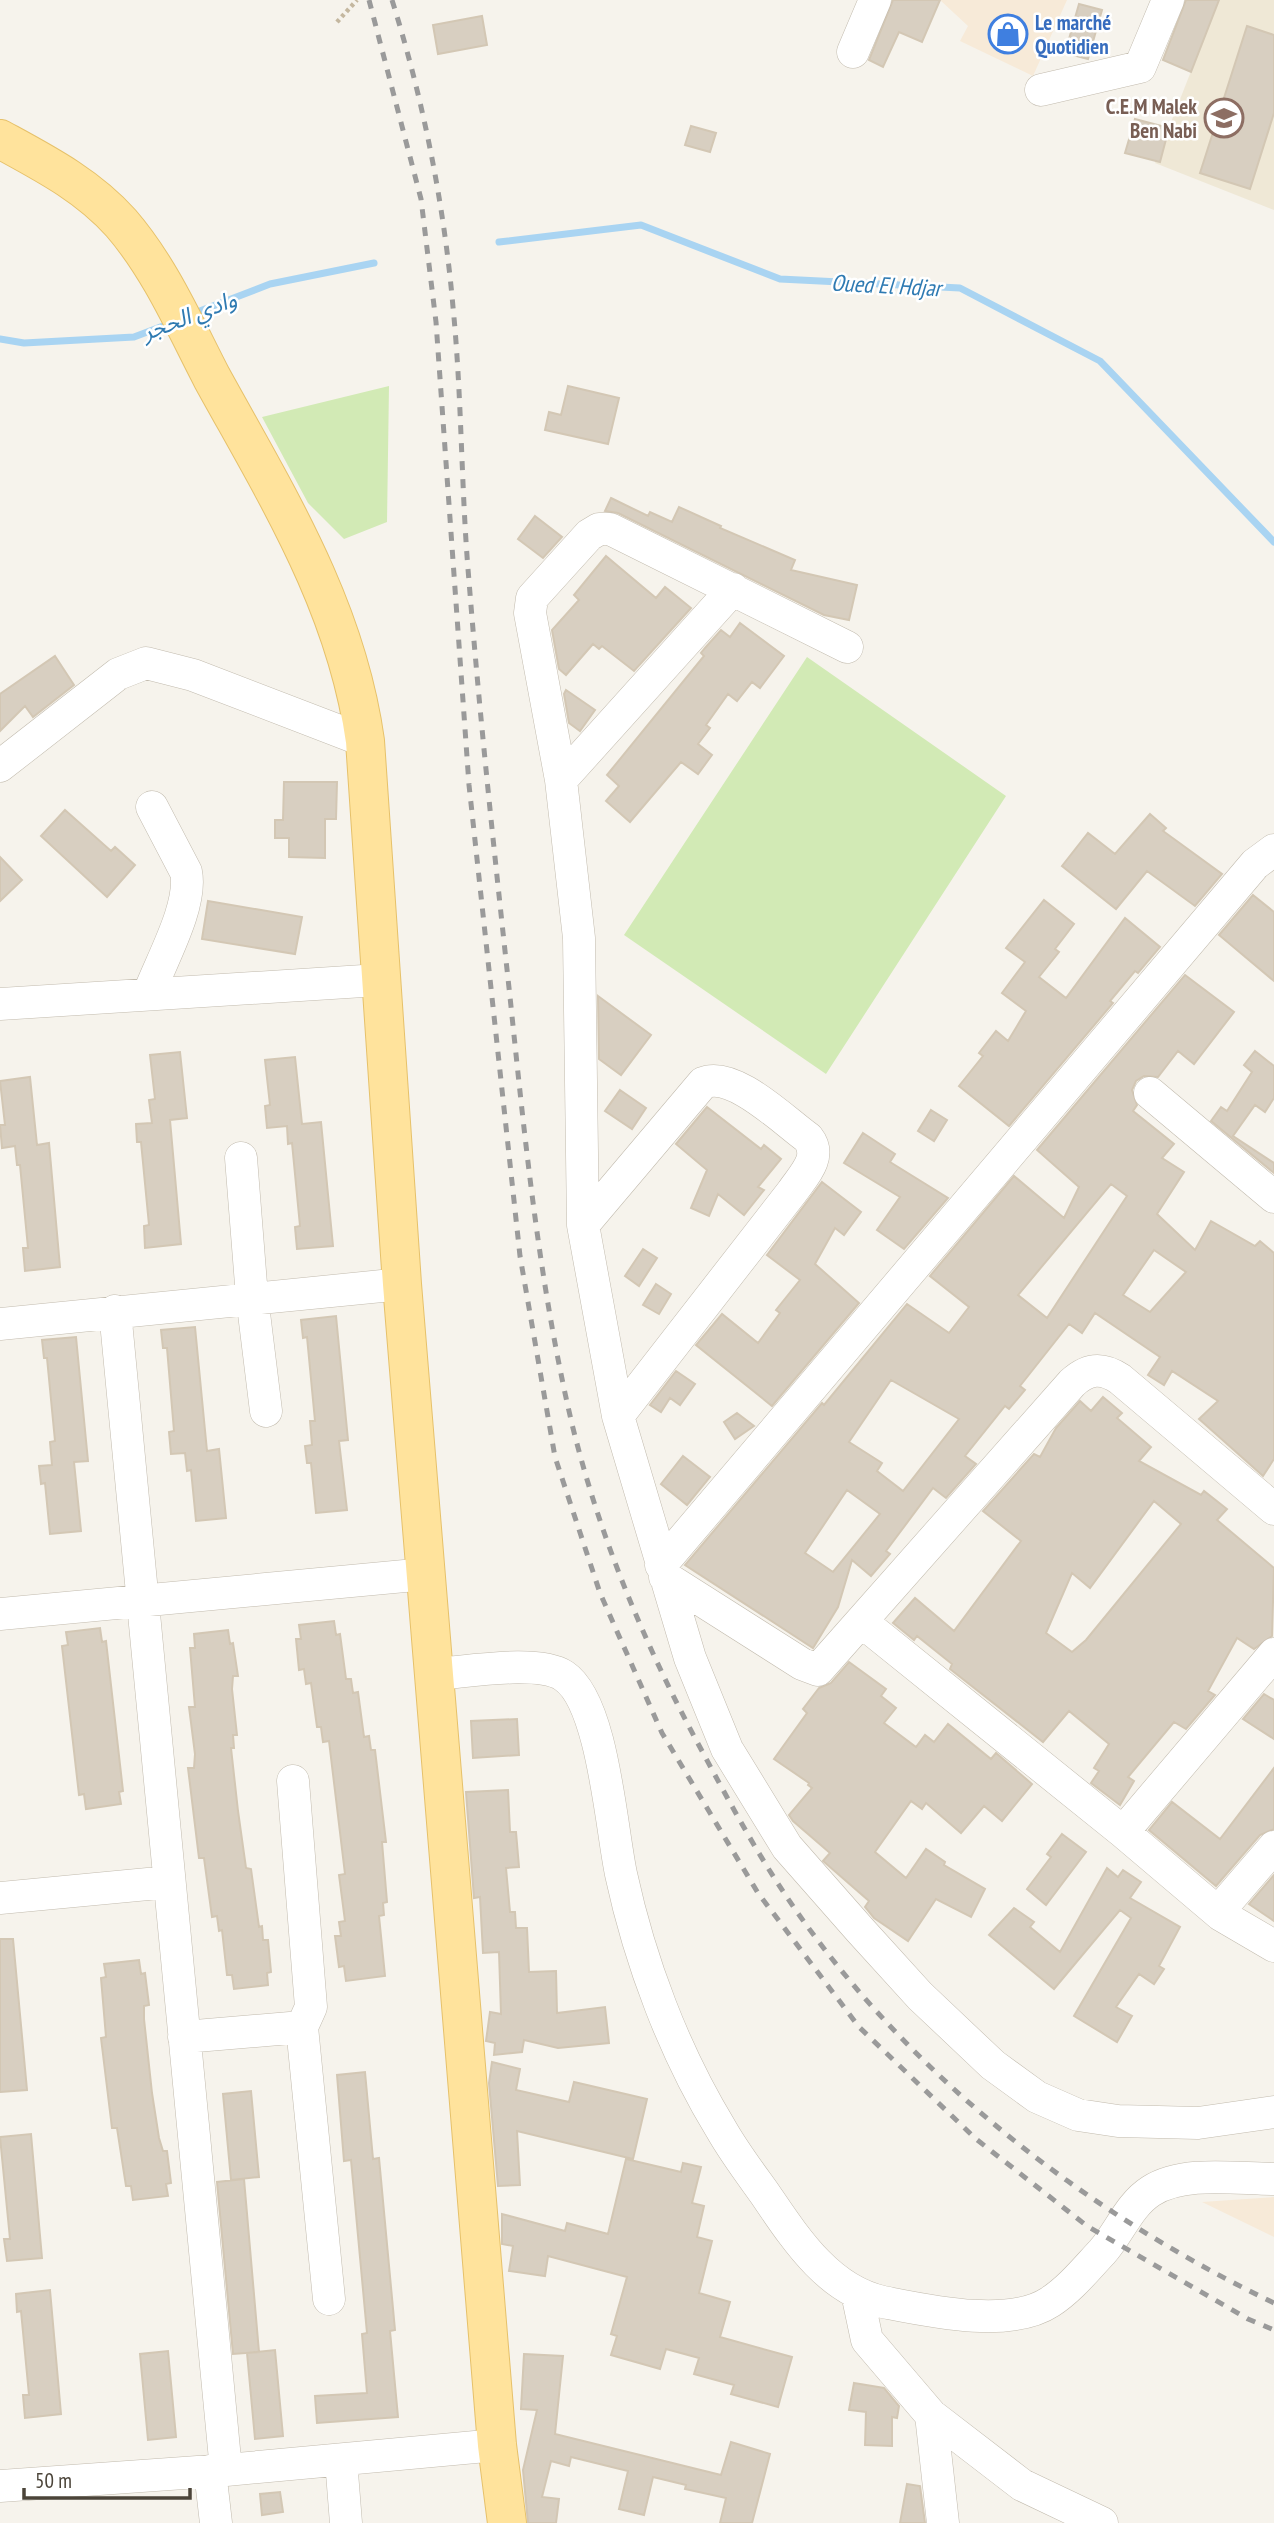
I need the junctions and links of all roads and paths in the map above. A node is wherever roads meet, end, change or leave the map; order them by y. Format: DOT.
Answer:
graph roads {
  1 [pos="357,0"];
  2 [pos="875,0"];
  3 [pos="1168,0"];
  4 [pos="337,22"];
  5 [pos="853,52"];
  6 [pos="1041,90"];
  7 [pos="0,139"];
  8 [pos="733,589"];
  9 [pos="847,647"];
  10 [pos="365,741"];
  11 [pos="0,766"];
  12 [pos="561,780"];
  13 [pos="152,807"];
  14 [pos="1274,850"];
  15 [pos="379,980"];
  16 [pos="149,993"];
  17 [pos="0,1004"];
  18 [pos="1150,1093"];
  19 [pos="241,1158"];
  20 [pos="1274,1197"];
  21 [pos="583,1225"];
  22 [pos="402,1284"];
  23 [pos="252,1297"];
  24 [pos="115,1311"];
  25 [pos="0,1324"];
  26 [pos="266,1411"];
  27 [pos="618,1416"];
  28 [pos="1274,1509"];
  29 [pos="663,1571"];
  30 [pos="425,1574"];
  31 [pos="141,1601"];
  32 [pos="0,1615"];
  33 [pos="862,1622"];
  34 [pos="1274,1654"];
  35 [pos="435,1674"];
  36 [pos="293,1781"];
  37 [pos="1123,1832"];
  38 [pos="1274,1847"];
  39 [pos="169,1882"];
  40 [pos="0,1898"];
  41 [pos="1218,1912"];
  42 [pos="1274,1946"];
  43 [pos="302,2027"];
  44 [pos="184,2037"];
  45 [pos="1274,2112"];
  46 [pos="1274,2179"];
  47 [pos="857,2293"];
  48 [pos="329,2299"];
  49 [pos="931,2415"];
  50 [pos="497,2445"];
  51 [pos="341,2460"];
  52 [pos="218,2471"];
  53 [pos="0,2486"];
  54 [pos="216,2523"];
  55 [pos="346,2523"];
  56 [pos="507,2523"];
  57 [pos="943,2523"];
  58 [pos="1102,2523"];
  1 -- 4 [label="path"];
  2 -- 5 [label="street"];
  3 -- 6 [label="street"];
  7 -- 10 [label="main road"];
  8 -- 9 [label="street"];
  8 -- 12 [label="street"];
  8 -- 12 [label="street"];
  10 -- 11 [label="street"];
  10 -- 15 [label="main road"];
  12 -- 21 [label="street"];
  13 -- 16 [label="street"];
  14 -- 29 [label="street"];
  15 -- 16 [label="street"];
  15 -- 22 [label="main road"];
  16 -- 17 [label="street"];
  18 -- 20 [label="street"];
  19 -- 23 [label="street"];
  21 -- 27 [label="street"];
  21 -- 27 [label="street"];
  22 -- 23 [label="street"];
  22 -- 30 [label="main road"];
  23 -- 24 [label="street"];
  23 -- 26 [label="street"];
  24 -- 25 [label="street"];
  24 -- 31 [label="street"];
  27 -- 29 [label="street"];
  28 -- 33 [label="street"];
  29 -- 33 [label="street"];
  29 -- 45 [label="street"];
  30 -- 31 [label="street"];
  30 -- 35 [label="main road"];
  31 -- 32 [label="street"];
  31 -- 39 [label="street"];
  33 -- 37 [label="street"];
  34 -- 37 [label="street"];
  35 -- 47 [label="street"];
  35 -- 50 [label="main road"];
  36 -- 43 [label="street"];
  37 -- 41 [label="street"];
  38 -- 41 [label="street"];
  39 -- 40 [label="street"];
  39 -- 44 [label="street"];
  41 -- 42 [label="street"];
  43 -- 44 [label="street"];
  43 -- 48 [label="street"];
  44 -- 52 [label="street"];
  46 -- 47 [label="street"];
  47 -- 49 [label="street"];
  49 -- 57 [label="street"];
  49 -- 58 [label="street"];
  50 -- 51 [label="street"];
  50 -- 56 [label="main road"];
  51 -- 52 [label="street"];
  51 -- 55 [label="street"];
  52 -- 53 [label="street"];
  52 -- 54 [label="street"];
}
